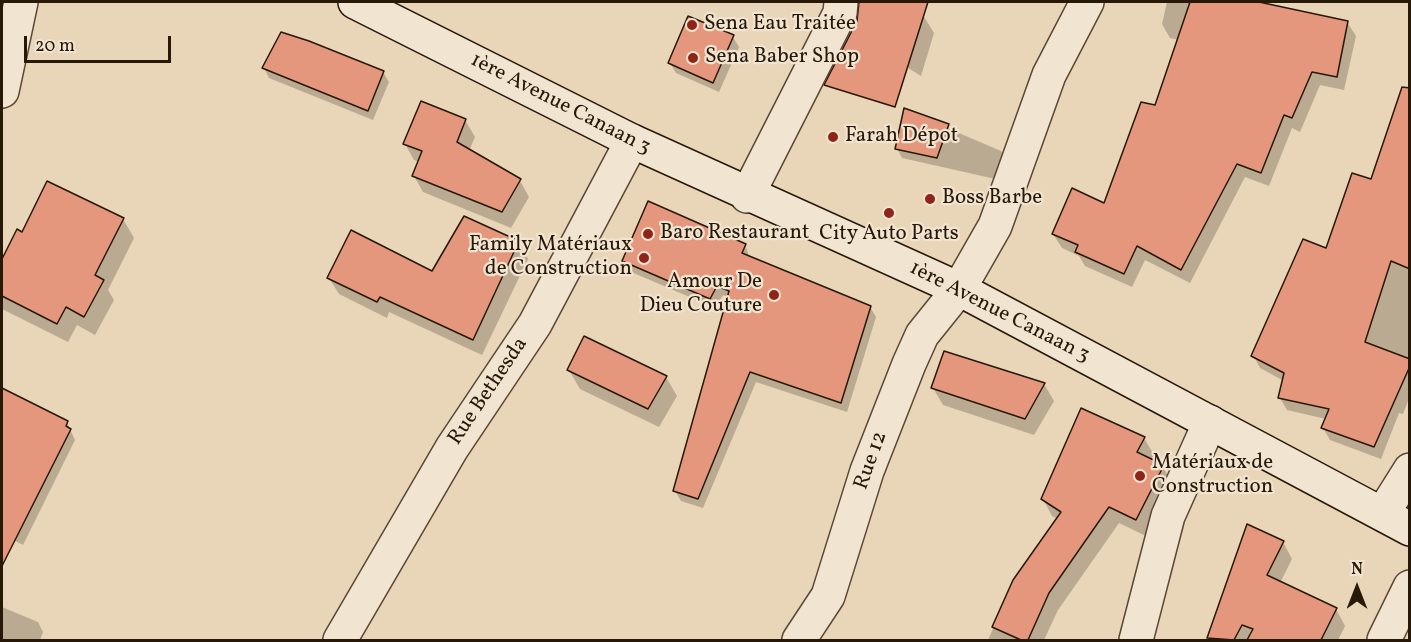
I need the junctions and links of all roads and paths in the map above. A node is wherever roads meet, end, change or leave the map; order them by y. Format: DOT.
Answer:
graph roads {
  1 [pos="21,2"];
  2 [pos="355,2"];
  3 [pos="841,2"];
  4 [pos="1088,2"];
  5 [pos="2,91"];
  6 [pos="632,141"];
  7 [pos="747,196"];
  8 [pos="959,290"];
  9 [pos="1210,422"];
  10 [pos="1410,470"];
  11 [pos="1396,521"];
  12 [pos="1410,587"];
  13 [pos="340,640"];
  14 [pos="799,640"];
  15 [pos="1136,640"];
  16 [pos="1384,640"];
  1 -- 5 [label="street"];
  2 -- 6 [label="street, 1ère Avenue Canaan 3"];
  3 -- 7 [label="street"];
  4 -- 8 [label="street, Rue 12"];
  6 -- 7 [label="street, 1ère Avenue Canaan 3"];
  6 -- 13 [label="street, Rue Bethesda"];
  7 -- 8 [label="street, 1ère Avenue Canaan 3"];
  8 -- 9 [label="street, 1ère Avenue Canaan 3"];
  8 -- 14 [label="street, Rue 12"];
  9 -- 11 [label="street, 1ère Avenue Canaan 3"];
  9 -- 15 [label="street"];
  10 -- 11 [label="street"];
  12 -- 16 [label="street"];
}
